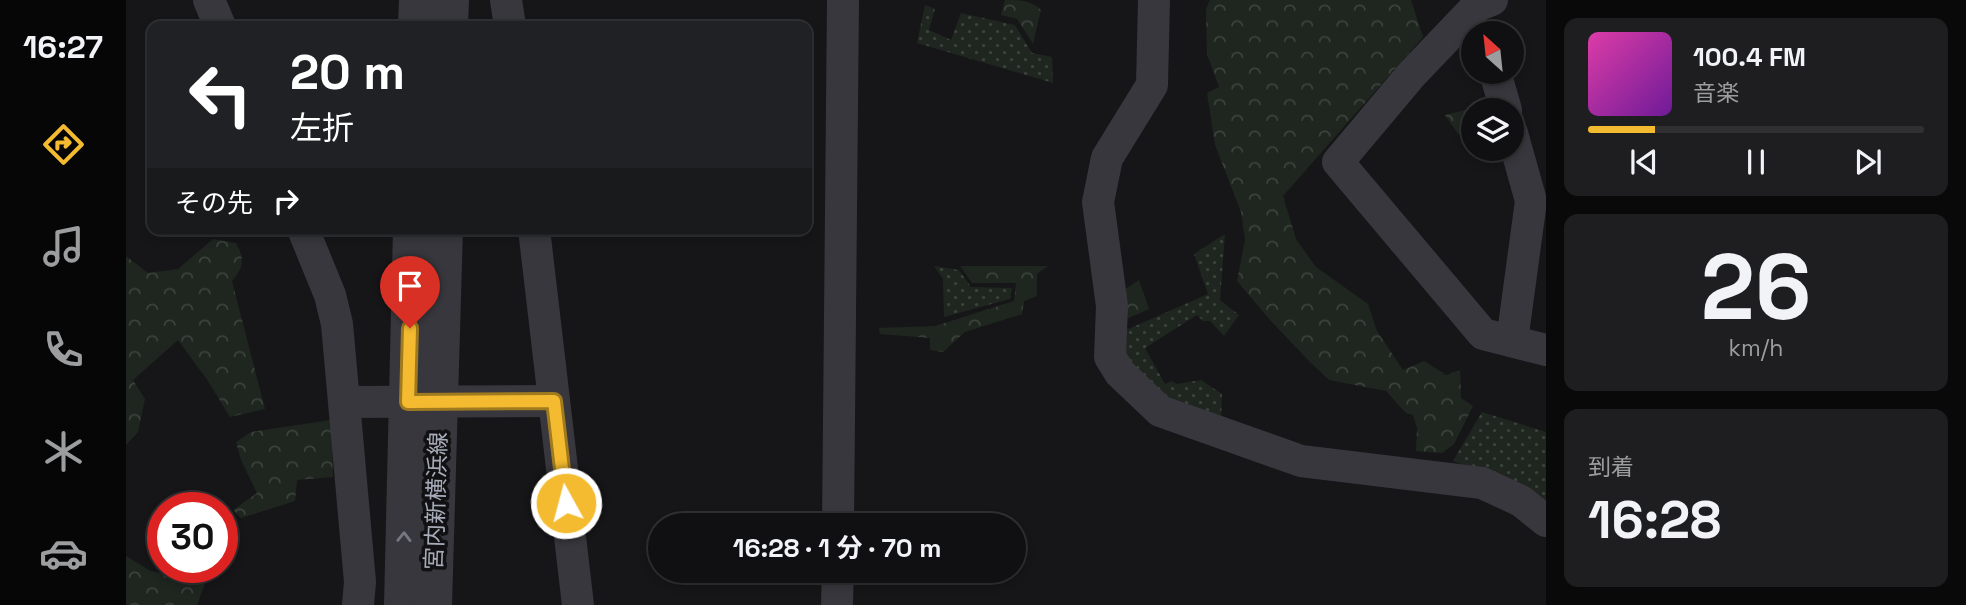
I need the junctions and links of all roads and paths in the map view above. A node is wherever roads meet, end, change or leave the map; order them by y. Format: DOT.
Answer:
graph roads {
  1 [pos="209,0"];
  2 [pos="418,0"];
  3 [pos="450,0"];
  4 [pos="506,0"];
  5 [pos="843,0"];
  6 [pos="1154,0"];
  7 [pos="1483,10"];
  8 [pos="218,21"];
  9 [pos="417,21"];
  10 [pos="449,21"];
  11 [pos="509,21"];
  12 [pos="1520,161"];
  13 [pos="305,235"];
  14 [pos="412,235"];
  15 [pos="443,235"];
  16 [pos="535,235"];
  17 [pos="1512,341"];
  18 [pos="1546,350"];
  19 [pos="554,401"];
  20 [pos="345,402"];
  21 [pos="423,402"];
  22 [pos="838,513"];
  23 [pos="1546,521"];
  24 [pos="838,583"];
  25 [pos="358,605"];
  26 [pos="403,605"];
  27 [pos="433,605"];
  28 [pos="578,605"];
  29 [pos="837,605"];
  1 -- 8 [label="street"];
  2 -- 9 [label="street"];
  3 -- 10 [label="street"];
  4 -- 11 [label="street"];
  5 -- 22 [label="street"];
  6 -- 23 [label="street"];
  7 -- 17 [label="street"];
  12 -- 17 [label="street"];
  13 -- 20 [label="street"];
  14 -- 21 [label="street, 宮内新横浜線"];
  15 -- 21 [label="street, 宮内新横浜線"];
  16 -- 19 [label="street"];
  17 -- 18 [label="street"];
  19 -- 21 [label="street"];
  19 -- 28 [label="street"];
  20 -- 21 [label="street"];
  20 -- 25 [label="street"];
  26 -- 21 [label="street, 宮内新横浜線, one-way"];
  21 -- 27 [label="street, 宮内新横浜線"];
  24 -- 29 [label="street"];
}
